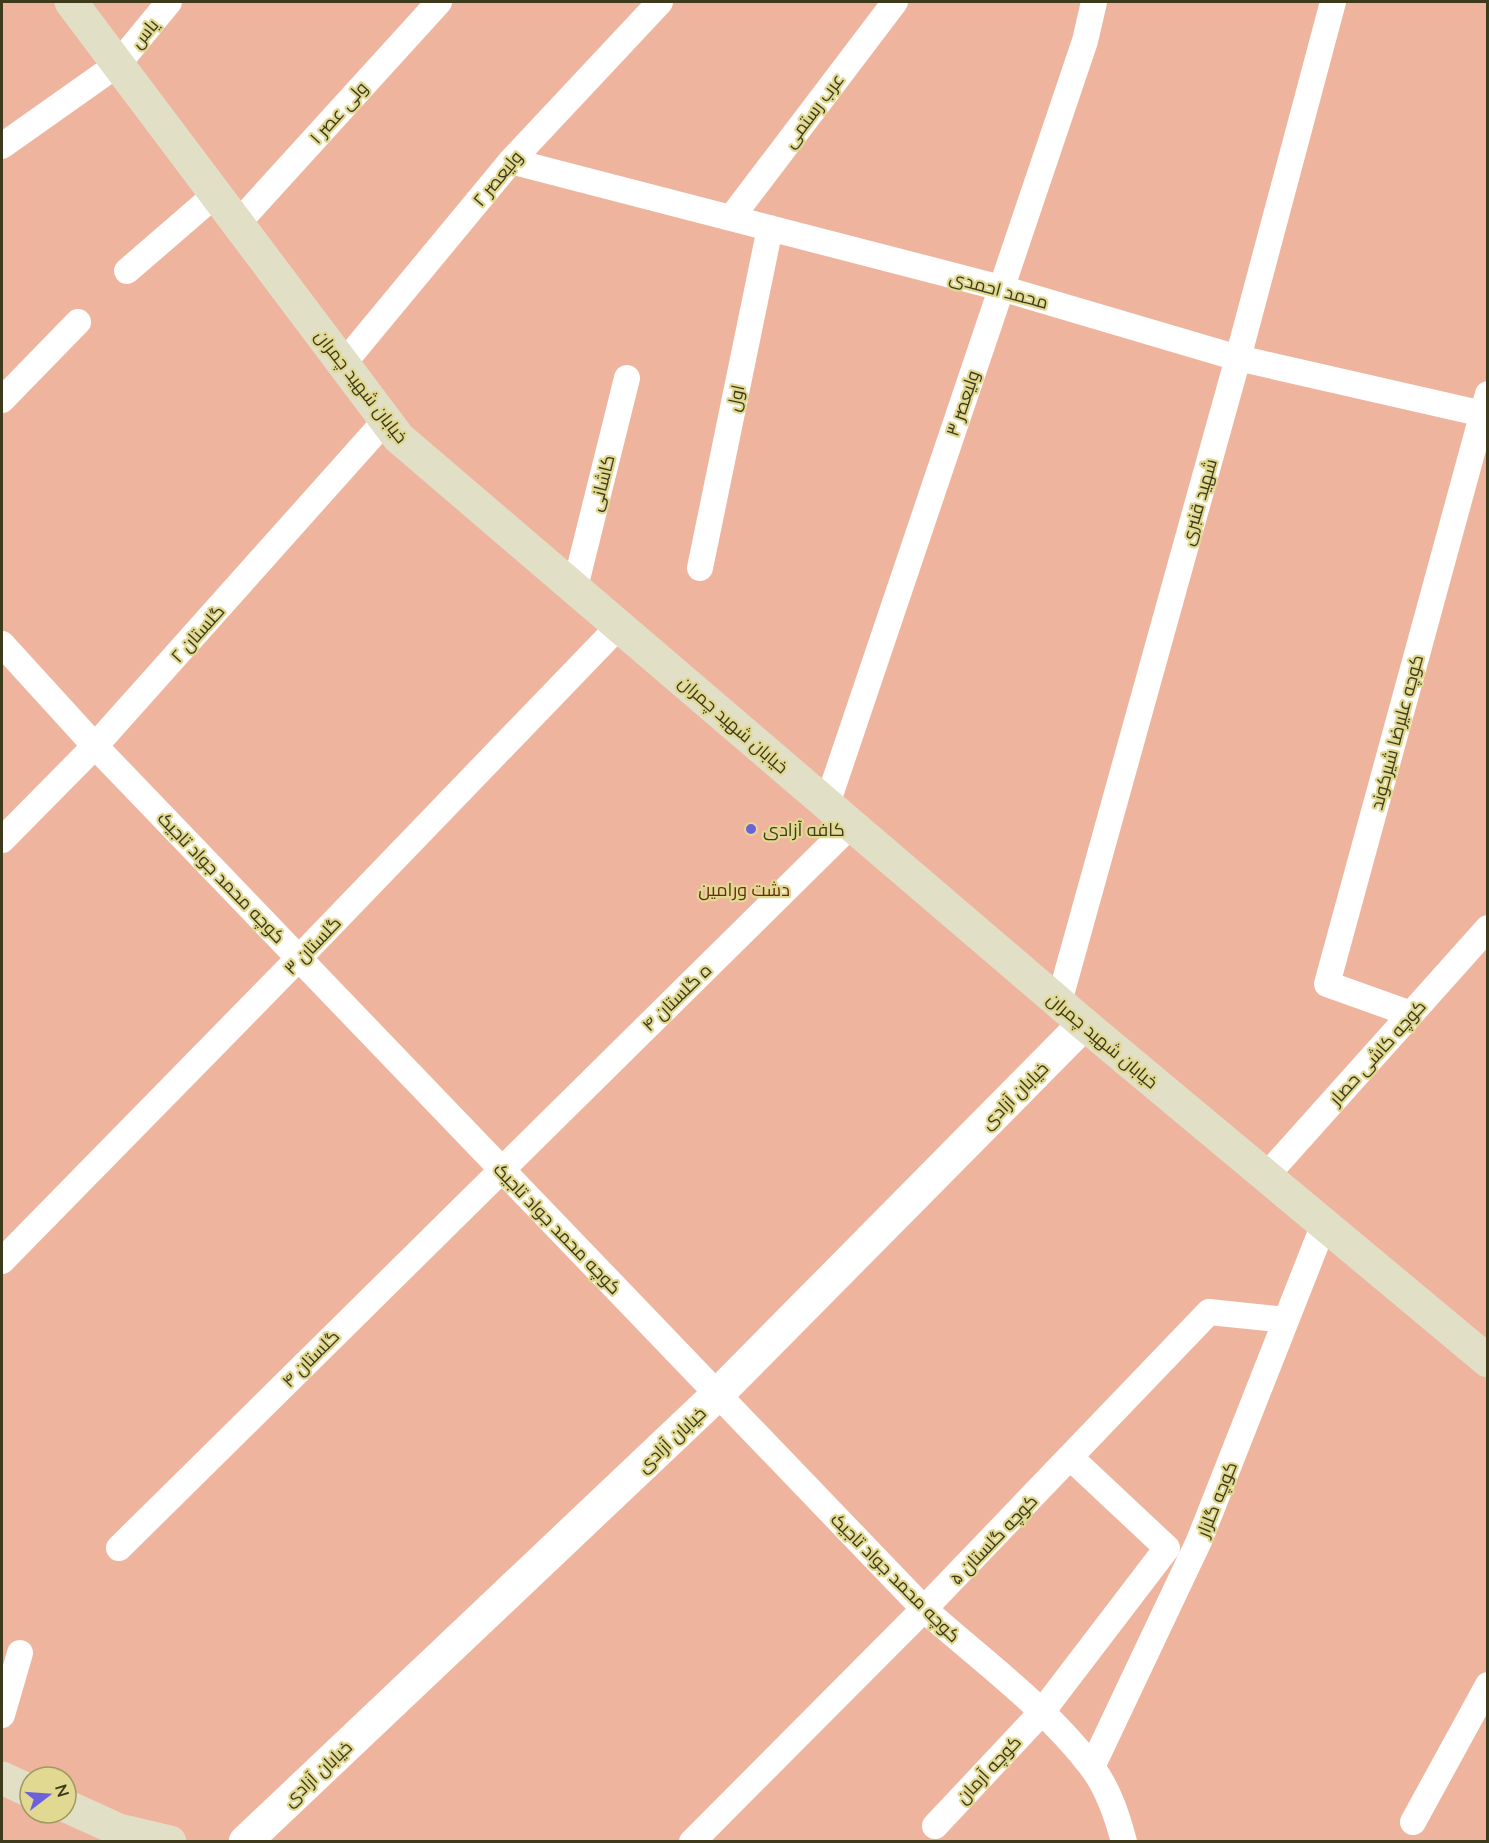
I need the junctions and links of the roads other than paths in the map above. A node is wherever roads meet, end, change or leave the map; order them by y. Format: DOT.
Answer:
graph roads {
  1 [pos="71,2"];
  2 [pos="170,2"];
  3 [pos="439,2"];
  4 [pos="660,2"];
  5 [pos="895,2"];
  6 [pos="1094,2"];
  7 [pos="1333,2"];
  8 [pos="118,64"];
  9 [pos="2,146"];
  10 [pos="511,161"];
  11 [pos="216,194"];
  12 [pos="731,218"];
  13 [pos="238,223"];
  14 [pos="770,228"];
  15 [pos="127,270"];
  16 [pos="1001,288"];
  17 [pos="78,322"];
  18 [pos="1238,358"];
  19 [pos="343,364"];
  20 [pos="627,378"];
  21 [pos="2,400"];
  22 [pos="1486,408"];
  23 [pos="387,420"];
  24 [pos="700,568"];
  25 [pos="574,587"];
  26 [pos="619,626"];
  27 [pos="2,644"];
  28 [pos="95,746"];
  29 [pos="826,804"];
  30 [pos="851,825"];
  31 [pos="2,840"];
  32 [pos="1488,928"];
  33 [pos="299,958"];
  34 [pos="1059,1002"];
  35 [pos="1411,1014"];
  36 [pos="1084,1024"];
  37 [pos="501,1169"];
  38 [pos="1266,1176"];
  39 [pos="1324,1224"];
  40 [pos="2,1261"];
  41 [pos="1286,1320"];
  42 [pos="1488,1360"];
  43 [pos="718,1394"];
  44 [pos="1071,1458"];
  45 [pos="119,1548"];
  46 [pos="924,1609"];
  47 [pos="20,1653"];
  48 [pos="1488,1685"];
  49 [pos="1041,1713"];
  50 [pos="2,1715"];
  51 [pos="1092,1767"];
  52 [pos="2,1778"];
  53 [pos="18,1785"];
  54 [pos="78,1814"];
  55 [pos="1413,1822"];
  56 [pos="935,1826"];
  57 [pos="112,1836"];
  58 [pos="170,1842"];
  59 [pos="245,1842"];
  60 [pos="692,1842"];
  61 [pos="1124,1842"];
  1 -- 8 [label="main road, خیابان شهید چمران"];
  2 -- 8 [label="street, یاس"];
  3 -- 13 [label="street, ولی عصر ۱"];
  4 -- 10 [label="street, ولیعصر ۲"];
  5 -- 12 [label="street, عرب رستمی"];
  6 -- 16 [label="street, ولیعصر ۳"];
  7 -- 18 [label="street, شهید قنبری"];
  8 -- 9 [label="street, یاس"];
  8 -- 11 [label="main road, خیابان شهید چمران"];
  10 -- 12 [label="street, محمد احمدی"];
  10 -- 19 [label="street, ولیعصر ۲"];
  11 -- 13 [label="main road, خیابان شهید چمران"];
  11 -- 15 [label="street"];
  12 -- 14 [label="street, محمد احمدی"];
  13 -- 19 [label="main road, خیابان شهید چمران"];
  14 -- 16 [label="street, محمد احمدی"];
  14 -- 24 [label="street, اول"];
  16 -- 18 [label="street, محمد احمدی"];
  16 -- 29 [label="street, ولیعصر ۳"];
  17 -- 21 [label="street"];
  18 -- 22 [label="street, محمد احمدی"];
  18 -- 34 [label="street, شهید قنبری"];
  19 -- 23 [label="main road, خیابان شهید چمران"];
  20 -- 25 [label="street, کاشانی"];
  22 -- 35 [label="street, کوچه علیرضا شیرکوند"];
  23 -- 25 [label="main road, خیابان شهید چمران"];
  23 -- 28 [label="street, گلستان ۲"];
  25 -- 26 [label="main road, خیابان شهید چمران"];
  26 -- 29 [label="main road, خیابان شهید چمران"];
  26 -- 33 [label="street, گلستان ۳"];
  27 -- 28 [label="street, کوچه محمد جواد تاجیک"];
  28 -- 31 [label="street, گلستان ۲"];
  28 -- 33 [label="street, کوچه محمد جواد تاجیک"];
  29 -- 30 [label="main road, خیابان شهید چمران"];
  30 -- 34 [label="main road, خیابان شهید چمران"];
  30 -- 37 [label="street, ه گلستان ۴"];
  32 -- 35 [label="street, کوچه کاشی حصار"];
  33 -- 37 [label="street, کوچه محمد جواد تاجیک"];
  33 -- 40 [label="street, گلستان ۳"];
  34 -- 36 [label="main road, خیابان شهید چمران"];
  35 -- 38 [label="street, کوچه کاشی حصار"];
  36 -- 38 [label="main road, خیابان شهید چمران"];
  36 -- 43 [label="street, خیابان آزادی"];
  37 -- 43 [label="street, کوچه محمد جواد تاجیک"];
  37 -- 45 [label="street, گلستان ۴"];
  38 -- 39 [label="main road, خیابان شهید چمران"];
  39 -- 41 [label="street, کوچه گلزار"];
  39 -- 42 [label="main road, خیابان شهید چمران"];
  41 -- 44 [label="street, کوچه گلستان ۵"];
  41 -- 51 [label="street, کوچه گلزار"];
  43 -- 46 [label="street, کوچه محمد جواد تاجیک"];
  43 -- 59 [label="street, خیابان آزادی"];
  44 -- 46 [label="street, کوچه گلستان ۵"];
  44 -- 49 [label="street, کوچه آرمان"];
  46 -- 49 [label="street, کوچه محمد جواد تاجیک"];
  46 -- 60 [label="street, کوچه گلستان ۵"];
  47 -- 50 [label="street"];
  48 -- 55 [label="street"];
  49 -- 51 [label="street, کوچه محمد جواد تاجیک"];
  49 -- 56 [label="street, کوچه آرمان"];
  51 -- 61 [label="street, کوچه محمد جواد تاجیک"];
  52 -- 53 [label="main road"];
  54 -- 57 [label="main road"];
  57 -- 58 [label="main road"];
}
